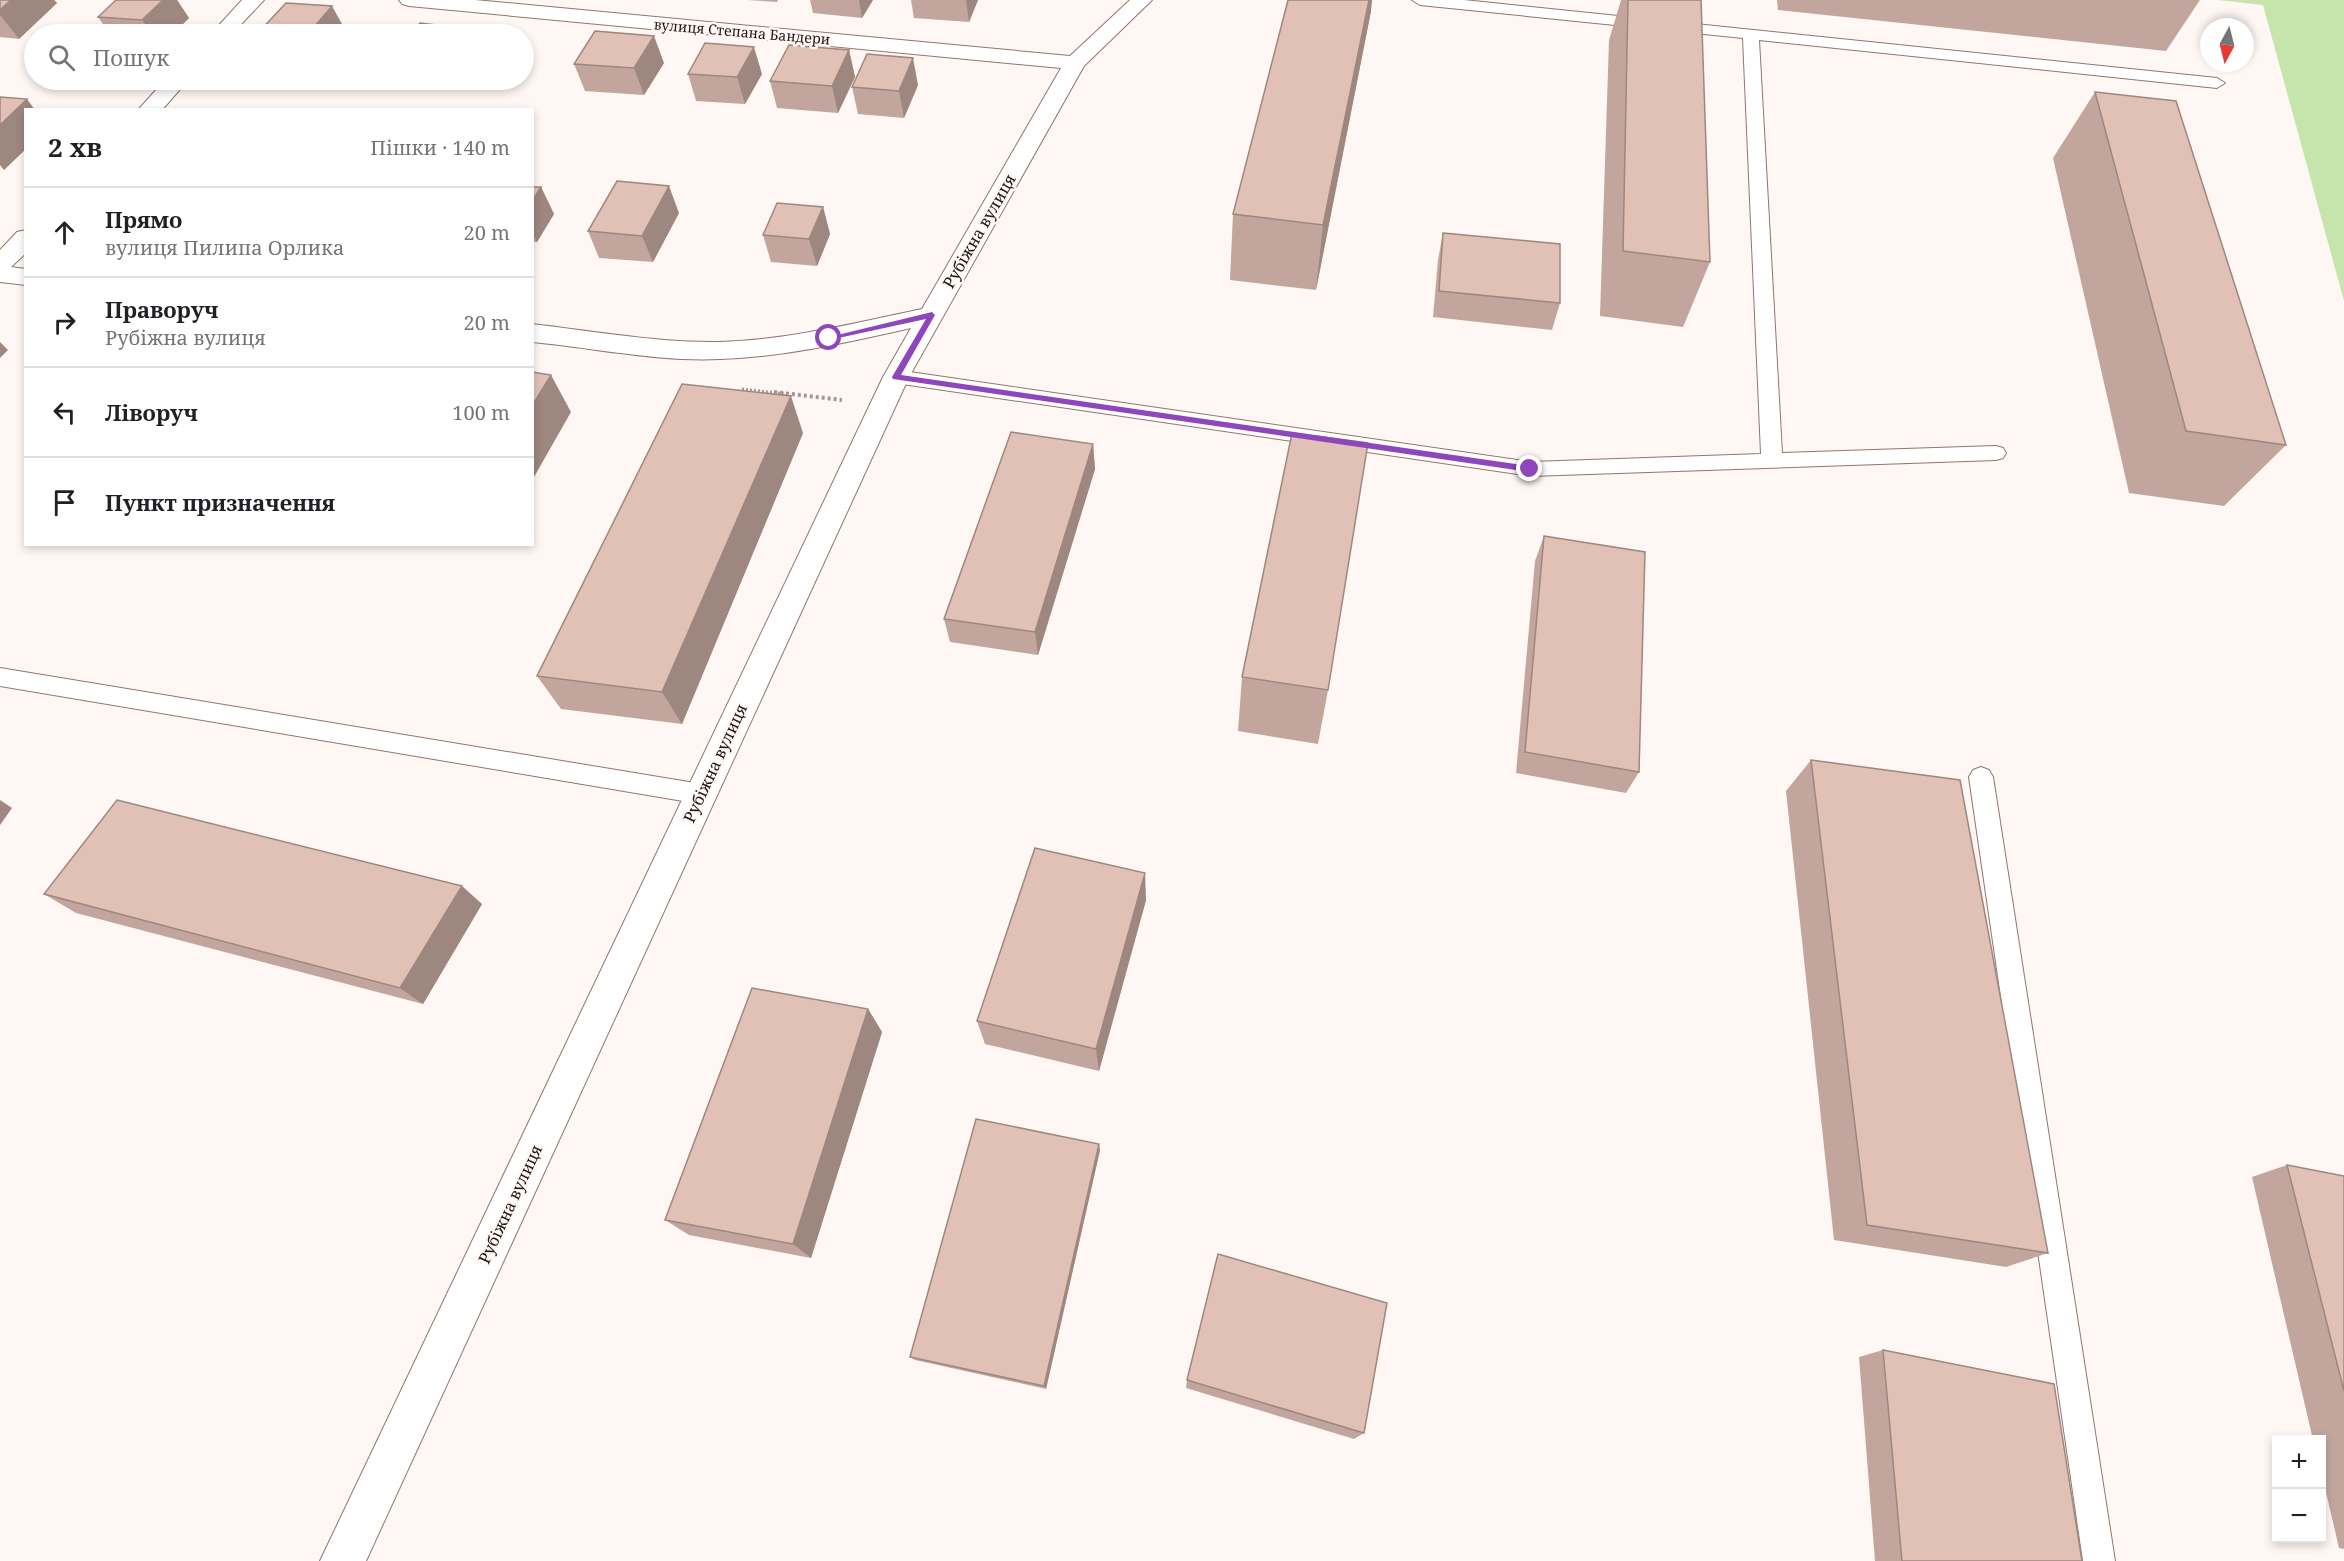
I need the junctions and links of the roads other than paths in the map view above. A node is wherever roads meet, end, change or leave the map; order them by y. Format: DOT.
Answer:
graph roads {
  1 [pos="254,0"];
  2 [pos="409,0"];
  3 [pos="1142,0"];
  4 [pos="1420,0"];
  5 [pos="230,24"];
  6 [pos="1751,35"];
  7 [pos="1075,63"];
  8 [pos="2217,83"];
  9 [pos="168,90"];
  10 [pos="151,108"];
  11 [pos="24,240"];
  12 [pos="0,264"];
  13 [pos="0,274"];
  14 [pos="24,277"];
  15 [pos="932,315"];
  16 [pos="534,333"];
  17 [pos="896,377"];
  18 [pos="1996,453"];
  19 [pos="1772,460"];
  20 [pos="0,677"];
  21 [pos="1981,777"];
  22 [pos="701,794"];
  23 [pos="343,1561"];
  24 [pos="2099,1561"];
  1 -- 5 [label="street"];
  2 -- 7 [label="street, вулиця Степана Бандери"];
  3 -- 7 [label="street, Рубіжна вулиця"];
  4 -- 6 [label="lane"];
  6 -- 8 [label="lane"];
  6 -- 19 [label="lane"];
  7 -- 15 [label="street, Рубіжна вулиця"];
  9 -- 10 [label="street"];
  11 -- 12 [label="street"];
  13 -- 14 [label="street"];
  15 -- 16 [label="street"];
  15 -- 17 [label="street, Рубіжна вулиця"];
  17 -- 19 [label="lane"];
  17 -- 22 [label="street, Рубіжна вулиця"];
  18 -- 19 [label="lane"];
  20 -- 22 [label="lane"];
  21 -- 24 [label="lane"];
  22 -- 23 [label="street, Рубіжна вулиця"];
}
